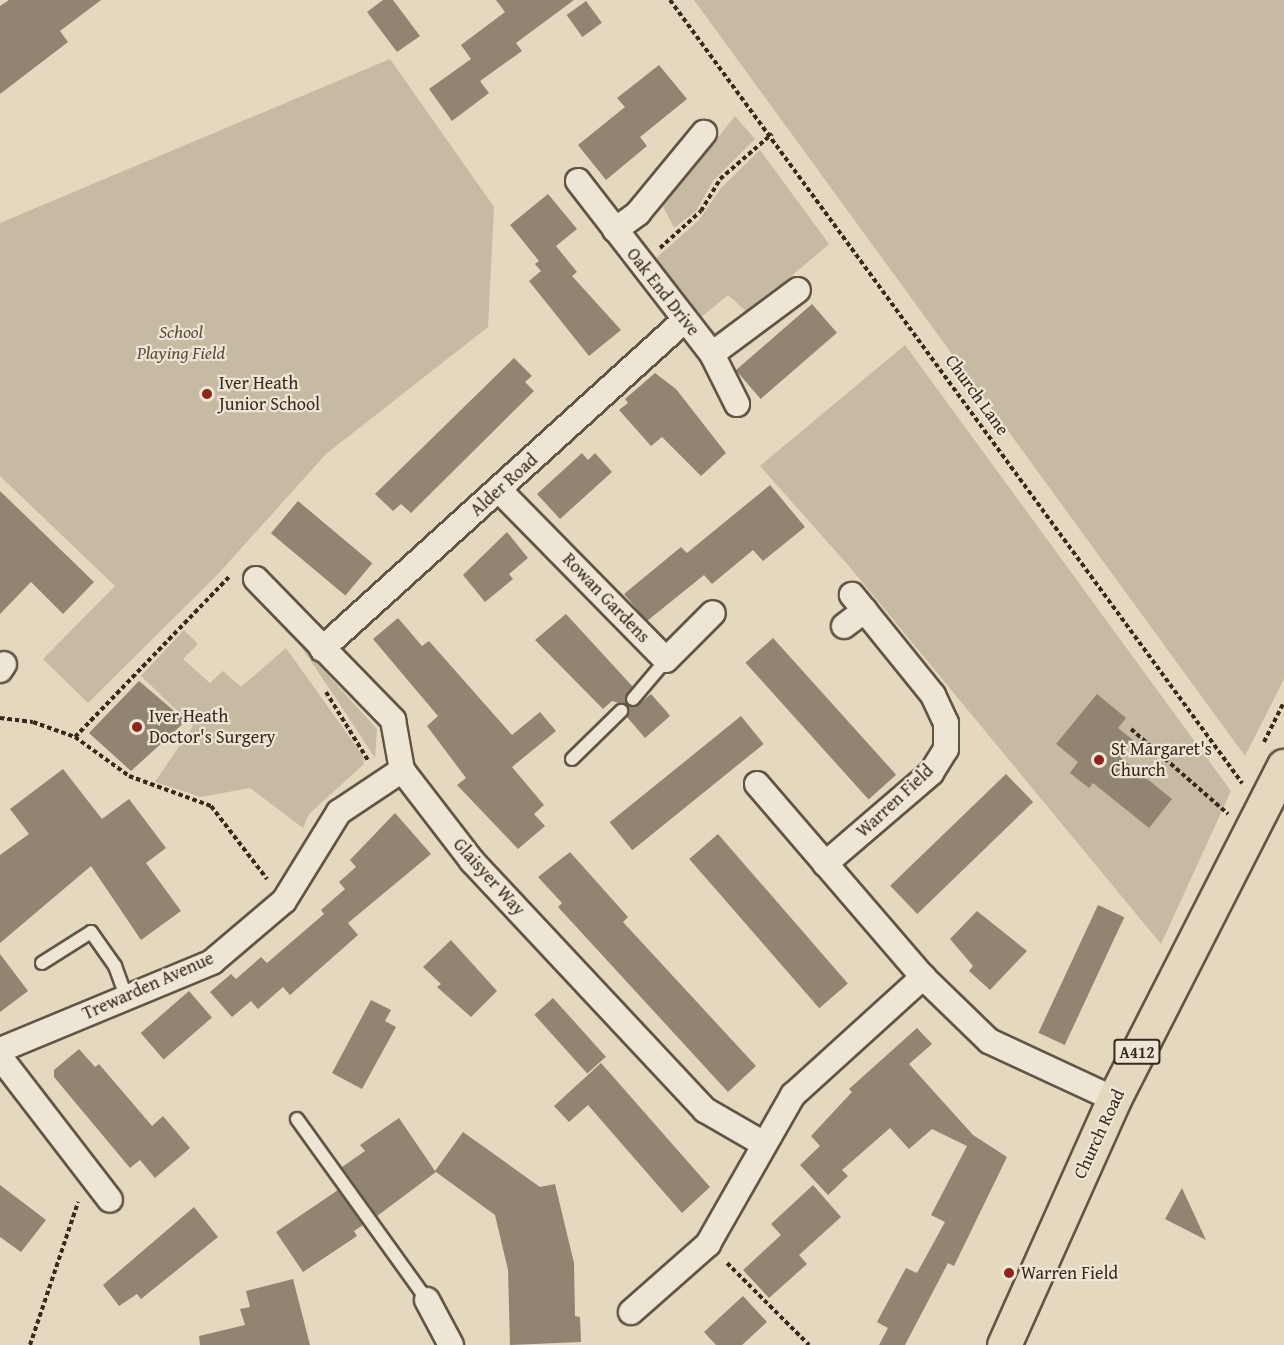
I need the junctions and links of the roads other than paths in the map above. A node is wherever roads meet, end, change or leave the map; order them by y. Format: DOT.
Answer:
graph roads {
  1 [pos="704,133"];
  2 [pos="578,181"];
  3 [pos="615,230"];
  4 [pos="798,290"];
  5 [pos="685,320"];
  6 [pos="712,354"];
  7 [pos="737,404"];
  8 [pos="499,490"];
  9 [pos="256,579"];
  10 [pos="713,613"];
  11 [pos="844,626"];
  12 [pos="322,649"];
  13 [pos="666,660"];
  14 [pos="633,699"];
  15 [pos="621,711"];
  16 [pos="572,759"];
  17 [pos="402,770"];
  18 [pos="1277,778"];
  19 [pos="757,784"];
  20 [pos="825,864"];
  21 [pos="42,963"];
  22 [pos="923,977"];
  23 [pos="126,997"];
  24 [pos="0,1050"];
  25 [pos="0,1057"];
  26 [pos="1114,1099"];
  27 [pos="297,1119"];
  28 [pos="764,1144"];
  29 [pos="110,1200"];
  30 [pos="427,1300"];
  31 [pos="631,1312"];
  32 [pos="451,1345"];
  33 [pos="1004,1345"];
  1 -- 3 [label="street, Oak End Drive"];
  2 -- 3 [label="street, Oak End Drive"];
  3 -- 5 [label="street, Oak End Drive"];
  4 -- 6 [label="street, Oak End Drive"];
  5 -- 6 [label="street, Oak End Drive"];
  5 -- 8 [label="street, Alder Road"];
  6 -- 7 [label="street, Oak End Drive"];
  8 -- 12 [label="street, Alder Road"];
  8 -- 13 [label="street, Rowan Gardens"];
  9 -- 12 [label="street, Glaisyer Way"];
  10 -- 13 [label="street"];
  11 -- 20 [label="street, Warren Field"];
  12 -- 17 [label="street, Glaisyer Way"];
  13 -- 14 [label="lane"];
  15 -- 16 [label="lane"];
  17 -- 23 [label="street, Trewarden Avenue"];
  17 -- 28 [label="street, Glaisyer Way"];
  18 -- 26 [label="main road, Church Road / A412"];
  19 -- 20 [label="street"];
  20 -- 22 [label="street"];
  21 -- 23 [label="lane"];
  22 -- 26 [label="street"];
  22 -- 28 [label="street"];
  23 -- 24 [label="street, Trewarden Avenue"];
  25 -- 29 [label="street"];
  26 -- 33 [label="main road, Church Road / A412"];
  27 -- 30 [label="lane"];
  28 -- 31 [label="street"];
  30 -- 32 [label="street"];
}
